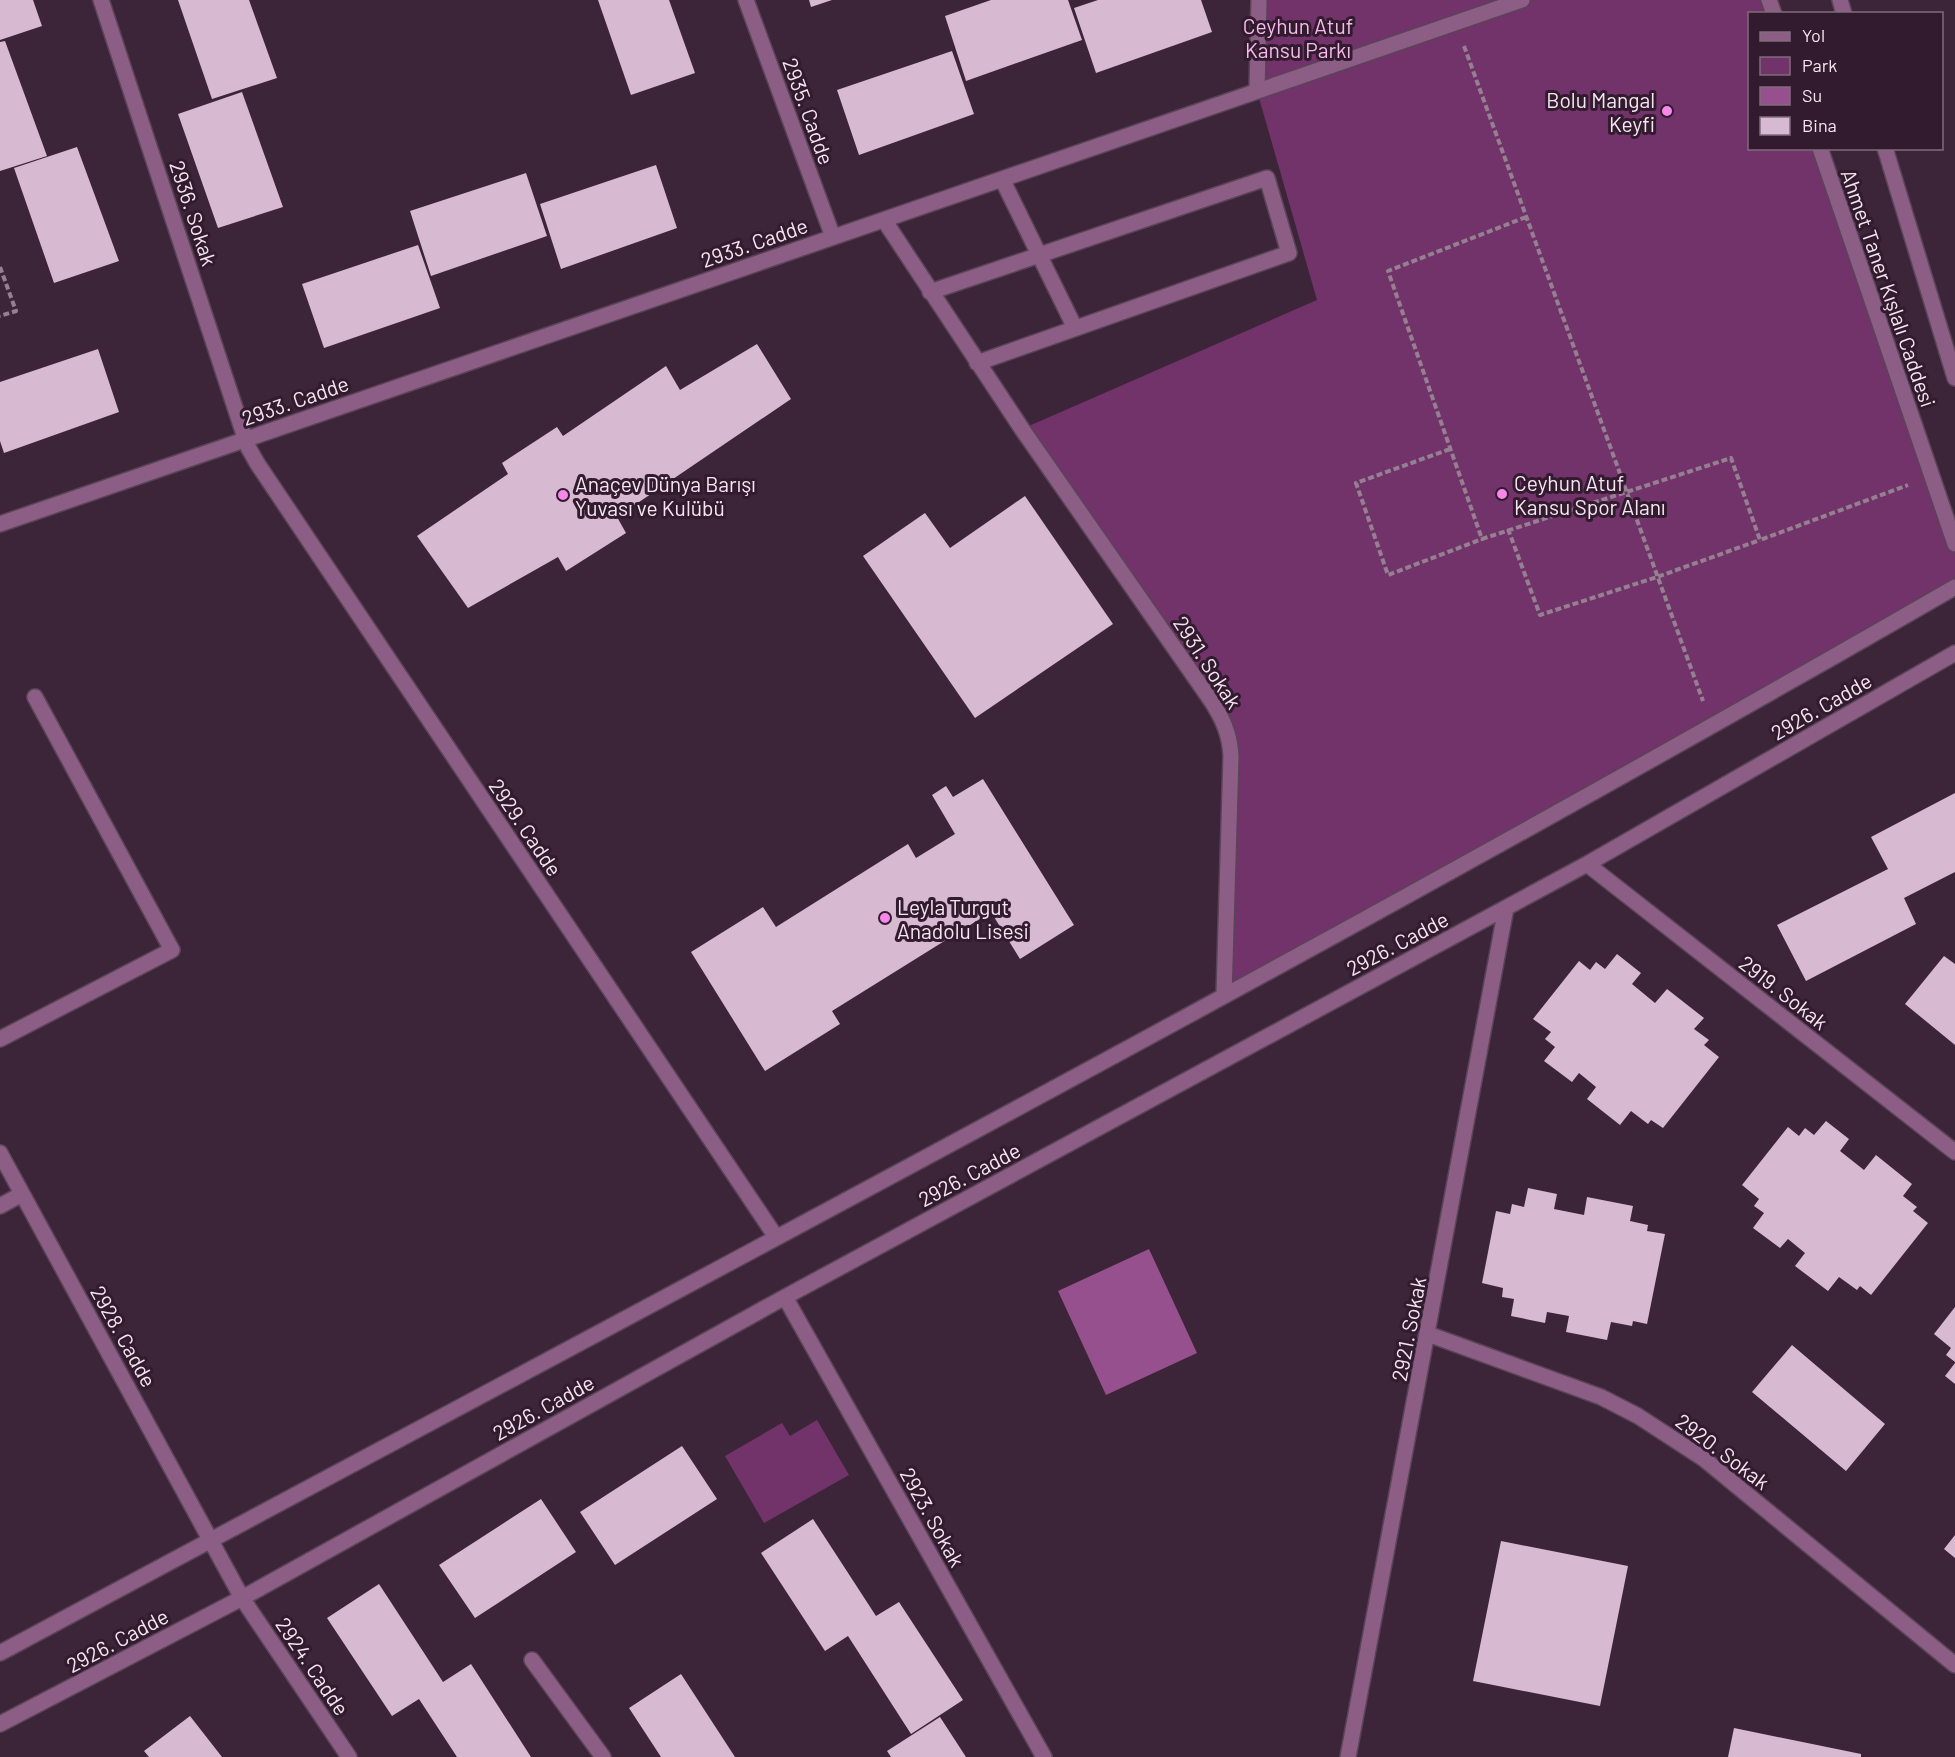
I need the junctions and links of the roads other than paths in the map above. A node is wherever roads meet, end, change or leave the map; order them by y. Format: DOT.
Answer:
graph roads {
  1 [pos="101,0"];
  2 [pos="746,0"];
  3 [pos="1259,0"];
  4 [pos="1522,0"];
  5 [pos="1257,91"];
  6 [pos="1821,150"];
  7 [pos="1886,150"];
  8 [pos="1002,179"];
  9 [pos="884,220"];
  10 [pos="833,237"];
  11 [pos="1039,255"];
  12 [pos="930,292"];
  13 [pos="1076,328"];
  14 [pos="977,363"];
  15 [pos="1955,378"];
  16 [pos="246,439"];
  17 [pos="0,524"];
  18 [pos="1955,544"];
  19 [pos="1955,587"];
  20 [pos="1955,653"];
  21 [pos="35,697"];
  22 [pos="1587,864"];
  23 [pos="1506,908"];
  24 [pos="1224,996"];
  25 [pos="0,1039"];
  26 [pos="1955,1152"];
  27 [pos="0,1153"];
  28 [pos="22,1194"];
  29 [pos="0,1206"];
  30 [pos="776,1237"];
  31 [pos="785,1297"];
  32 [pos="1428,1334"];
  33 [pos="211,1540"];
  34 [pos="242,1598"];
  35 [pos="0,1653"];
  36 [pos="532,1660"];
  37 [pos="1955,1665"];
  38 [pos="0,1724"];
  39 [pos="349,1757"];
  40 [pos="603,1757"];
  41 [pos="1044,1757"];
  42 [pos="1348,1757"];
  1 -- 16 [label="street, 2936. Sokak"];
  2 -- 10 [label="street, 2935. Cadde"];
  3 -- 5 [label="street"];
  4 -- 5 [label="street, 2933. Cadde"];
  5 -- 8 [label="street, 2933. Cadde"];
  6 -- 18 [label="street, Ahmet Taner Kışlalı Caddesi"];
  7 -- 15 [label="street, Ahmet Taner Kışlalı Caddesi"];
  8 -- 9 [label="street, 2933. Cadde"];
  8 -- 11 [label="street"];
  9 -- 10 [label="street, 2933. Cadde"];
  9 -- 12 [label="street, 2931. Sokak"];
  10 -- 16 [label="street, 2933. Cadde"];
  11 -- 12 [label="street"];
  11 -- 13 [label="street"];
  11 -- 13 [label="street"];
  12 -- 14 [label="street, 2931. Sokak"];
  13 -- 14 [label="street"];
  14 -- 24 [label="street, 2931. Sokak"];
  16 -- 17 [label="street, 2933. Cadde"];
  16 -- 30 [label="street, 2929. Cadde"];
  19 -- 24 [label="street, 2926. Cadde"];
  20 -- 22 [label="street, 2926. Cadde"];
  21 -- 25 [label="street"];
  22 -- 23 [label="street, 2926. Cadde"];
  22 -- 26 [label="street, 2919. Sokak"];
  23 -- 31 [label="street, 2926. Cadde"];
  23 -- 32 [label="street, 2921. Sokak"];
  24 -- 30 [label="street, 2926. Cadde"];
  27 -- 28 [label="street, 2928. Cadde"];
  28 -- 29 [label="street"];
  28 -- 33 [label="street, 2928. Cadde"];
  30 -- 33 [label="street, 2926. Cadde"];
  31 -- 34 [label="street, 2926. Cadde"];
  31 -- 41 [label="street, 2923. Sokak"];
  32 -- 37 [label="street, 2920. Sokak"];
  32 -- 42 [label="street, 2921. Sokak"];
  33 -- 34 [label="street, 2928. Cadde"];
  33 -- 35 [label="street, 2926. Cadde"];
  34 -- 38 [label="street, 2926. Cadde"];
  34 -- 39 [label="street, 2924. Cadde"];
  36 -- 40 [label="street"];
}
